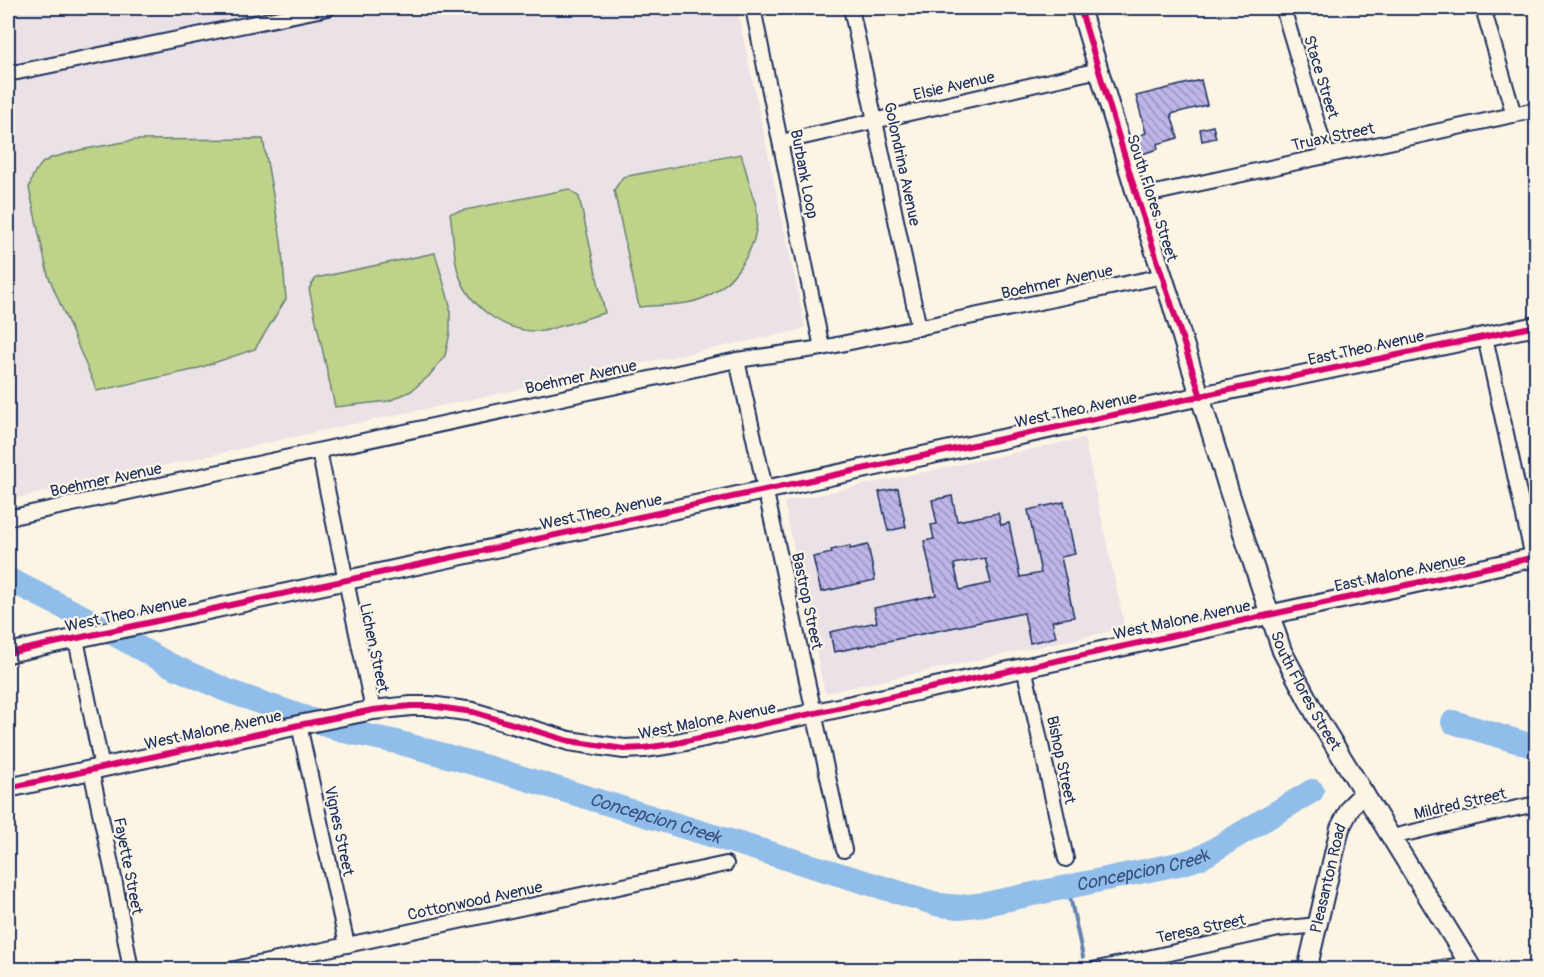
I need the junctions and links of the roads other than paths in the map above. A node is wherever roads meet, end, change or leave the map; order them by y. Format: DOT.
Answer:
graph roads {
  1 [pos="328,8"];
  2 [pos="753,8"];
  3 [pos="851,8"];
  4 [pos="1080,8"];
  5 [pos="1283,8"];
  6 [pos="1483,8"];
  7 [pos="1098,70"];
  8 [pos="8,74"];
  9 [pos="1536,110"];
  10 [pos="1514,115"];
  11 [pos="876,120"];
  12 [pos="781,142"];
  13 [pos="1327,156"];
  14 [pos="1137,197"];
  15 [pos="1163,276"];
  16 [pos="1536,326"];
  17 [pos="919,328"];
  18 [pos="1485,337"];
  19 [pos="822,348"];
  20 [pos="737,360"];
  21 [pos="1201,397"];
  22 [pos="319,451"];
  23 [pos="766,490"];
  24 [pos="8,518"];
  25 [pos="1534,558"];
  26 [pos="345,581"];
  27 [pos="1270,615"];
  28 [pos="72,640"];
  29 [pos="8,653"];
  30 [pos="1024,667"];
  31 [pos="365,711"];
  32 [pos="814,714"];
  33 [pos="299,725"];
  34 [pos="97,769"];
  35 [pos="8,788"];
  36 [pos="1364,793"];
  37 [pos="1536,804"];
  38 [pos="1392,837"];
  39 [pos="844,850"];
  40 [pos="1066,859"];
  41 [pos="726,864"];
  42 [pos="1317,925"];
  43 [pos="347,945"];
  44 [pos="1471,967"];
  45 [pos="131,969"];
  46 [pos="230,969"];
  47 [pos="1093,969"];
  48 [pos="1307,969"];
  49 [pos="1429,969"];
  1 -- 8 [label="street"];
  2 -- 12 [label="street, Burbank Loop"];
  3 -- 11 [label="street, Golondrina Avenue"];
  4 -- 7 [label="street, South Flores Street"];
  5 -- 13 [label="street, Stace Street"];
  6 -- 10 [label="street"];
  7 -- 11 [label="street, Elsie Avenue"];
  7 -- 14 [label="street, South Flores Street"];
  9 -- 10 [label="street, Truax Street"];
  10 -- 13 [label="street, Truax Street"];
  11 -- 12 [label="street, Elsie Avenue"];
  11 -- 17 [label="street, Golondrina Avenue"];
  12 -- 19 [label="street, Burbank Loop"];
  13 -- 14 [label="street, Truax Street"];
  14 -- 15 [label="street, South Flores Street"];
  15 -- 17 [label="street, Boehmer Avenue"];
  15 -- 21 [label="street, South Flores Street"];
  16 -- 18 [label="street, East Theo Avenue"];
  17 -- 19 [label="street, Boehmer Avenue"];
  18 -- 21 [label="street, East Theo Avenue"];
  18 -- 25 [label="street"];
  19 -- 20 [label="street, Boehmer Avenue"];
  20 -- 22 [label="street, Boehmer Avenue"];
  20 -- 23 [label="street, Bastrop Street"];
  21 -- 23 [label="street, West Theo Avenue"];
  21 -- 27 [label="street, South Flores Street"];
  22 -- 24 [label="street, Boehmer Avenue"];
  22 -- 26 [label="street, Lichen Street"];
  23 -- 26 [label="street, West Theo Avenue"];
  23 -- 32 [label="street, Bastrop Street"];
  25 -- 27 [label="street, East Malone Avenue"];
  26 -- 28 [label="street, West Theo Avenue"];
  26 -- 31 [label="street, Lichen Street"];
  27 -- 30 [label="street, West Malone Avenue"];
  27 -- 36 [label="street, South Flores Street"];
  28 -- 29 [label="street, West Theo Avenue"];
  28 -- 34 [label="street, Fayette Street"];
  30 -- 32 [label="street, West Malone Avenue"];
  30 -- 40 [label="street, Bishop Street"];
  31 -- 32 [label="street, West Malone Avenue"];
  31 -- 33 [label="street, West Malone Avenue"];
  32 -- 39 [label="street, Bastrop Street"];
  33 -- 34 [label="street, West Malone Avenue"];
  33 -- 43 [label="street, Vignes Street"];
  34 -- 35 [label="street, West Malone Avenue"];
  34 -- 45 [label="street, Fayette Street"];
  36 -- 38 [label="street, South Flores Street"];
  36 -- 42 [label="street, Pleasanton Road"];
  37 -- 38 [label="street, Mildred Street"];
  38 -- 44 [label="street, South Flores Street"];
  41 -- 43 [label="street, Cottonwood Avenue"];
  42 -- 47 [label="street, Teresa Street"];
  42 -- 48 [label="street, Pleasanton Road"];
  43 -- 46 [label="street, Cottonwood Avenue"];
  44 -- 49 [label="street"];
}
